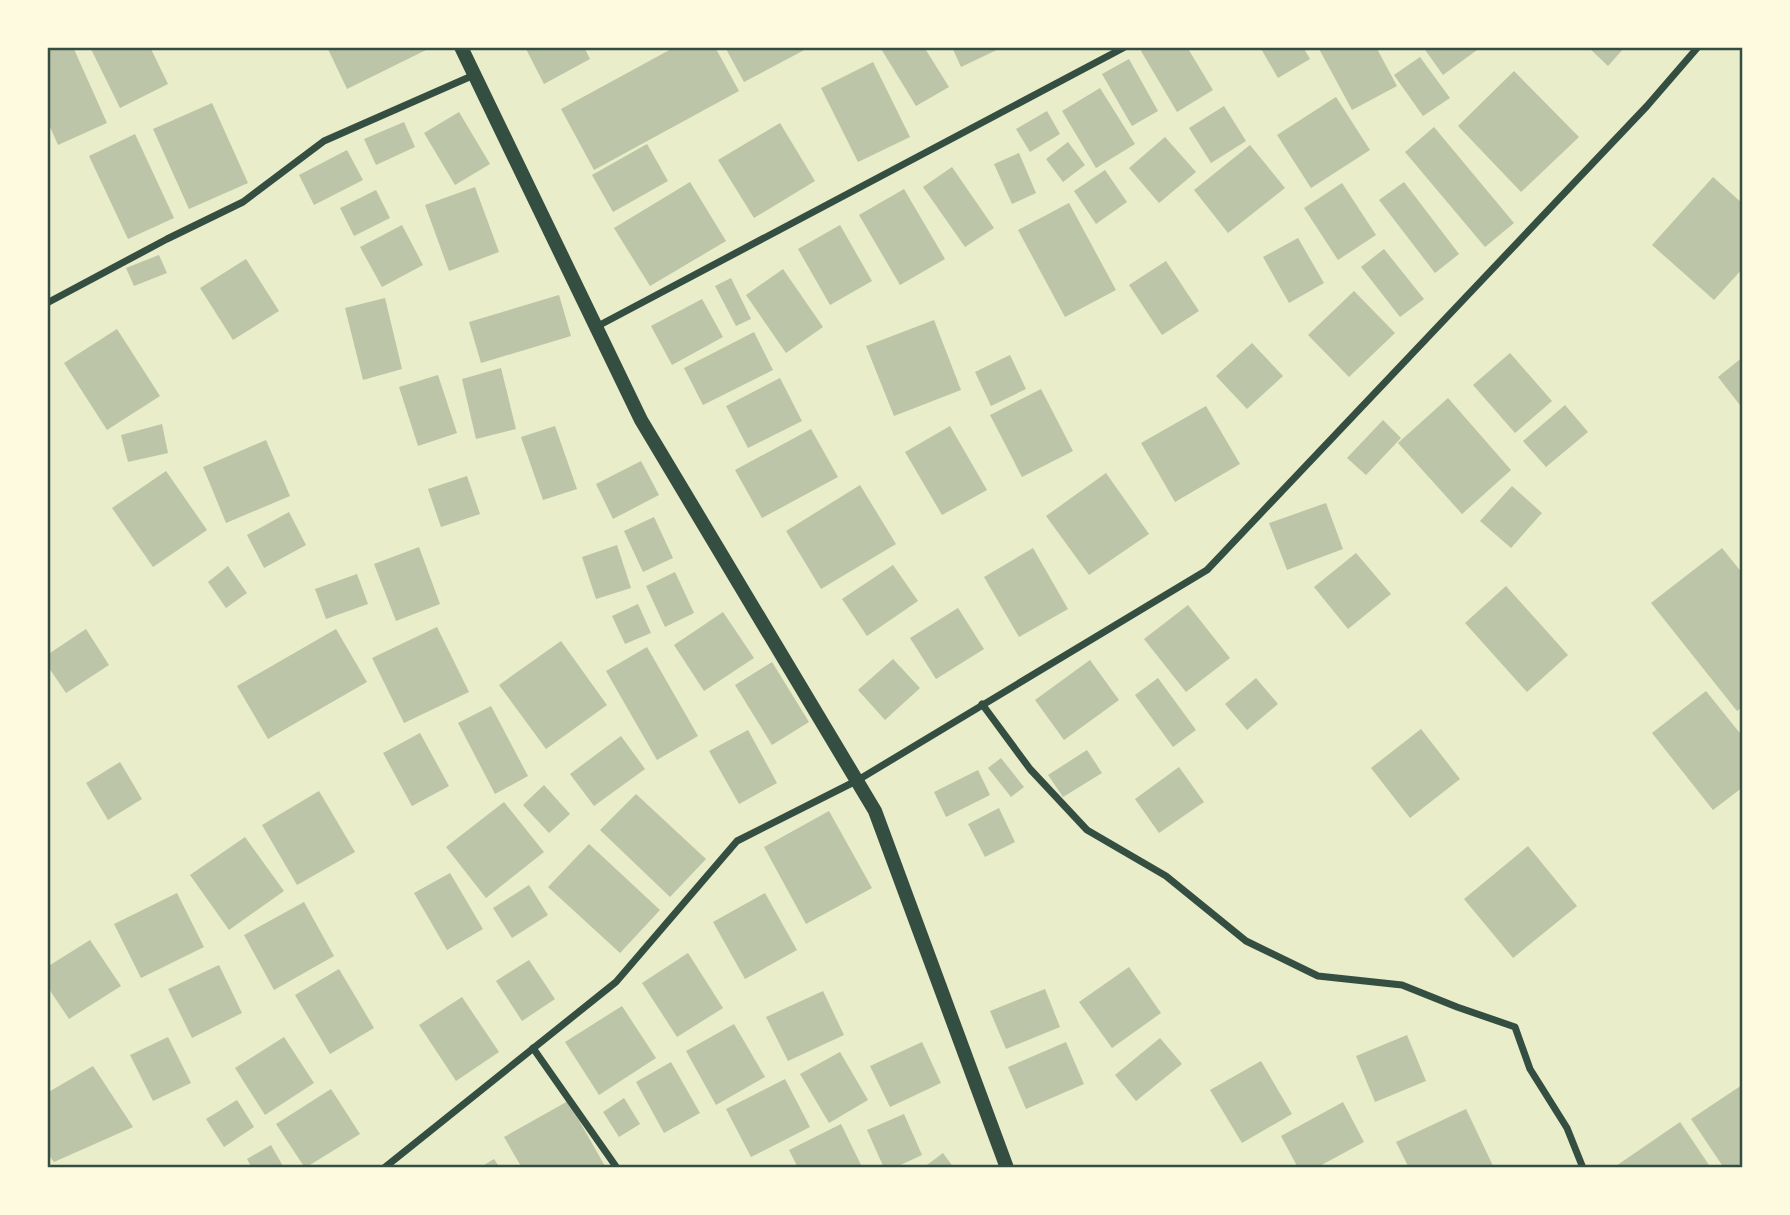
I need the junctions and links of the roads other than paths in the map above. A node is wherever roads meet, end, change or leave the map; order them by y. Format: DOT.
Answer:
graph roads {
  1 [pos="461,47"];
  2 [pos="1125,47"];
  3 [pos="1698,47"];
  4 [pos="474,75"];
  5 [pos="47,303"];
  6 [pos="596,327"];
  7 [pos="982,704"];
  8 [pos="858,780"];
  9 [pos="533,1048"];
  10 [pos="384,1168"];
  11 [pos="617,1168"];
  12 [pos="1007,1168"];
  13 [pos="1583,1168"];
  1 -- 4 [label="main road"];
  2 -- 6 [label="street"];
  3 -- 7 [label="street"];
  4 -- 5 [label="street"];
  4 -- 6 [label="main road"];
  6 -- 8 [label="main road"];
  7 -- 8 [label="street"];
  7 -- 13 [label="street"];
  8 -- 9 [label="street"];
  8 -- 12 [label="main road"];
  9 -- 10 [label="street"];
  9 -- 11 [label="street"];
}
